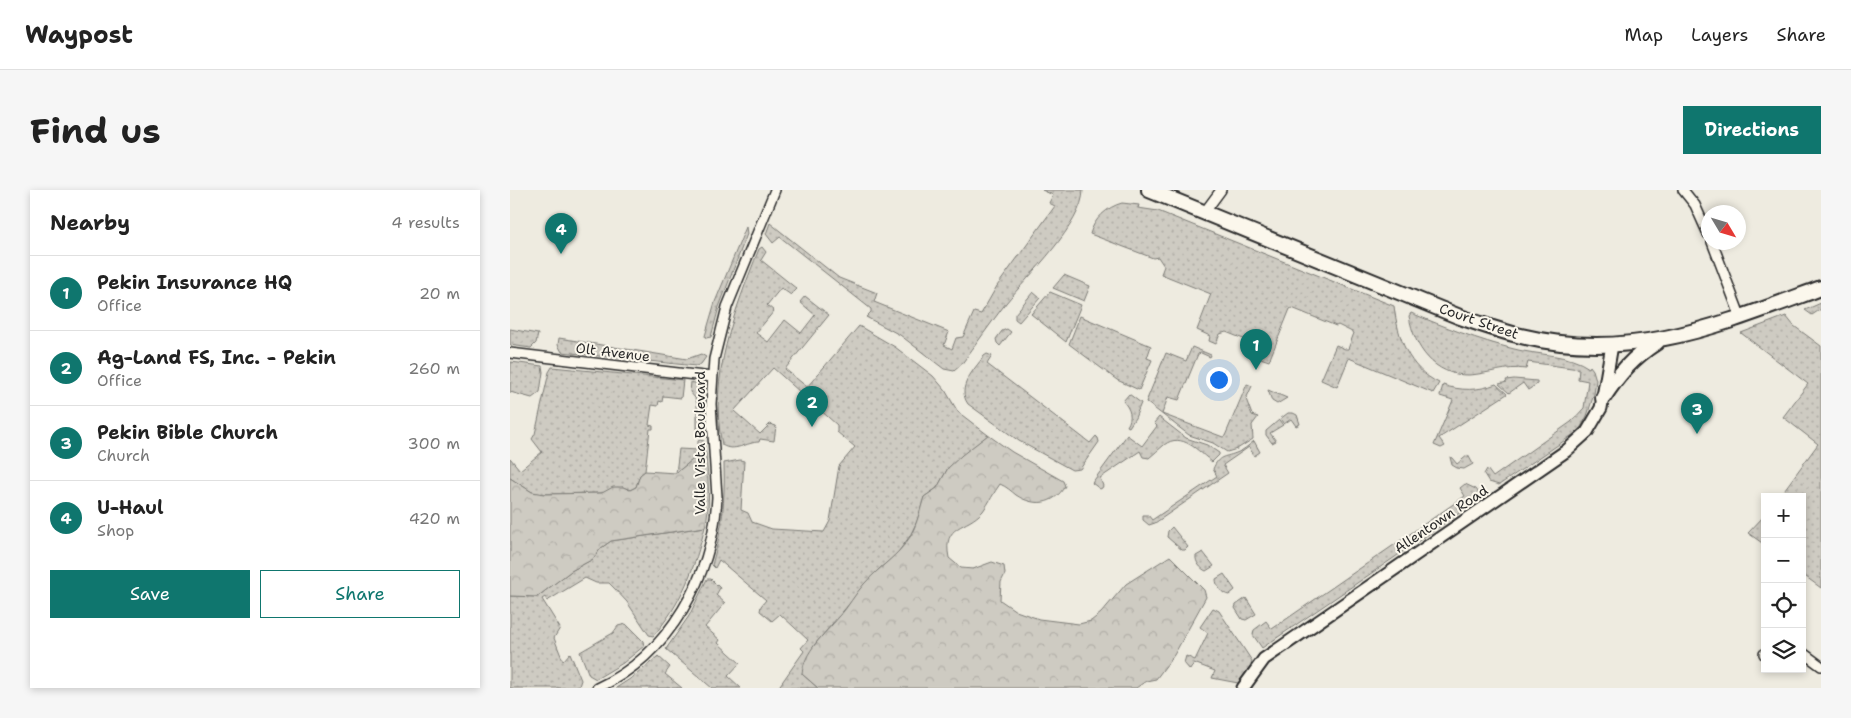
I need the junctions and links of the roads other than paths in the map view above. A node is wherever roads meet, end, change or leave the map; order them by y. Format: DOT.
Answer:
graph roads {
  1 [pos="1149,190"];
  2 [pos="1221,190"];
  3 [pos="1683,190"];
  4 [pos="774,191"];
  5 [pos="1204,213"];
  6 [pos="1701,218"];
  7 [pos="1715,250"];
  8 [pos="1821,288"];
  9 [pos="1741,318"];
  10 [pos="1662,339"];
  11 [pos="1612,346"];
  12 [pos="510,353"];
  13 [pos="712,377"];
  14 [pos="1603,398"];
  15 [pos="1806,655"];
  16 [pos="1821,666"];
  17 [pos="597,688"];
  18 [pos="1243,688"];
  1 -- 5 [label="main road, Court Street"];
  2 -- 5 [label="street"];
  3 -- 6 [label="street"];
  4 -- 13 [label="street, Valle Vista Boulevard"];
  5 -- 11 [label="main road, Court Street"];
  7 -- 9 [label="street"];
  8 -- 9 [label="main road, Court Street"];
  9 -- 10 [label="main road, Court Street"];
  10 -- 11 [label="main road, Court Street"];
  10 -- 14 [label="main road"];
  11 -- 14 [label="street, Allentown Road"];
  12 -- 13 [label="street, Olt Avenue"];
  13 -- 17 [label="street, Valle Vista Boulevard"];
  14 -- 18 [label="street, Allentown Road"];
  15 -- 16 [label="street"];
}
